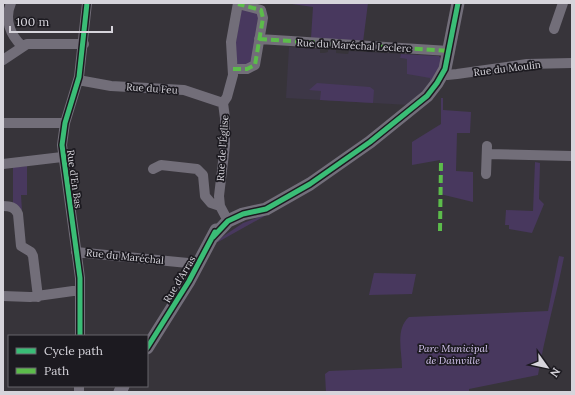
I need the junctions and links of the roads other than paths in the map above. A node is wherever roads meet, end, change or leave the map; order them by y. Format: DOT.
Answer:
graph roads {
  1 [pos="11,3"];
  2 [pos="87,3"];
  3 [pos="238,3"];
  4 [pos="458,3"];
  5 [pos="563,3"];
  6 [pos="554,29"];
  7 [pos="259,39"];
  8 [pos="84,44"];
  9 [pos="22,46"];
  10 [pos="449,51"];
  11 [pos="3,60"];
  12 [pos="572,63"];
  13 [pos="233,69"];
  14 [pos="443,74"];
  15 [pos="78,80"];
  16 [pos="223,103"];
  17 [pos="3,123"];
  18 [pos="65,123"];
  19 [pos="572,156"];
  20 [pos="62,157"];
  21 [pos="3,164"];
  22 [pos="153,169"];
  23 [pos="486,174"];
  24 [pos="3,206"];
  25 [pos="220,206"];
  26 [pos="227,219"];
  27 [pos="76,252"];
  28 [pos="198,264"];
  29 [pos="80,290"];
  30 [pos="3,296"];
  31 [pos="38,297"];
  32 [pos="80,335"];
  33 [pos="148,346"];
  1 -- 9 [label="street"];
  2 -- 8 [label="street, Rue d'En Bas"];
  3 -- 7 [label="street"];
  3 -- 13 [label="street, Rue de l'Église"];
  4 -- 10 [label="main road"];
  5 -- 6 [label="street"];
  7 -- 10 [label="street, Rue du Maréchal Leclerc"];
  7 -- 13 [label="street"];
  8 -- 9 [label="street"];
  8 -- 15 [label="street, Rue d'En Bas"];
  9 -- 11 [label="street"];
  10 -- 14 [label="main road"];
  12 -- 14 [label="street, Rue du Moulin"];
  13 -- 16 [label="street, Rue de l'Église"];
  14 -- 26 [label="main road"];
  15 -- 16 [label="street, Rue du Feu"];
  15 -- 18 [label="street, Rue d'En Bas"];
  16 -- 25 [label="street, Rue de l'Église"];
  17 -- 18 [label="street"];
  18 -- 20 [label="street, Rue d'En Bas"];
  19 -- 23 [label="street"];
  20 -- 21 [label="street"];
  20 -- 27 [label="street, Rue d'En Bas"];
  22 -- 25 [label="street"];
  24 -- 31 [label="street"];
  25 -- 26 [label="street, Rue de l'Église"];
  26 -- 28 [label="main road, Rue d'Arras"];
  27 -- 28 [label="street, Rue du Maréchal"];
  27 -- 29 [label="street, Rue d'En Bas"];
  28 -- 33 [label="main road, Rue d'Arras"];
  29 -- 31 [label="street"];
  29 -- 32 [label="street, Rue d'En Bas"];
  30 -- 31 [label="street"];
}
